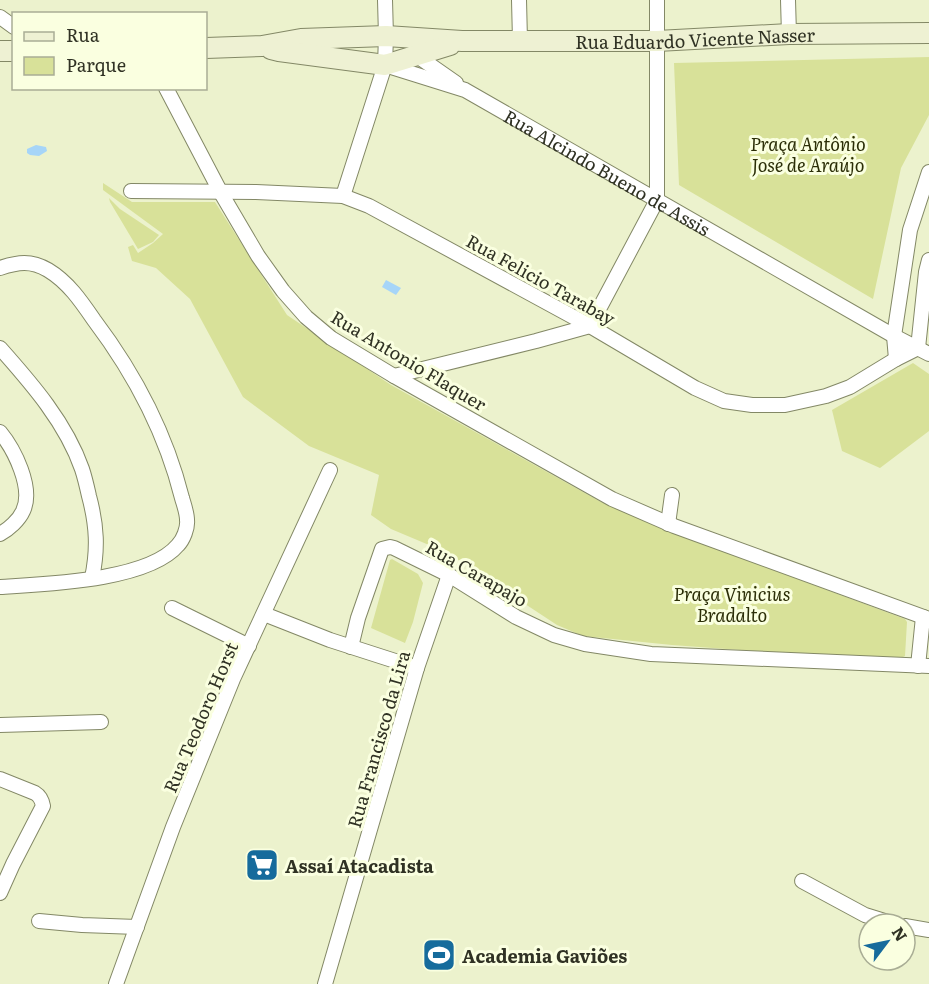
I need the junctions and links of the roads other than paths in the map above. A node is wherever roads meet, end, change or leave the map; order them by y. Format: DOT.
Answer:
graph roads {
  1 [pos="385,0"];
  2 [pos="519,0"];
  3 [pos="657,0"];
  4 [pos="788,0"];
  5 [pos="929,33"];
  6 [pos="789,34"];
  7 [pos="386,36"];
  8 [pos="520,40"];
  9 [pos="462,41"];
  10 [pos="657,41"];
  11 [pos="262,46"];
  12 [pos="207,48"];
  13 [pos="417,55"];
  14 [pos="385,65"];
  15 [pos="167,90"];
  16 [pos="465,90"];
  17 [pos="929,172"];
  18 [pos="131,191"];
  19 [pos="221,193"];
  20 [pos="343,196"];
  21 [pos="657,200"];
  22 [pos="929,260"];
  23 [pos="0,268"];
  24 [pos="590,326"];
  25 [pos="894,336"];
  26 [pos="0,348"];
  27 [pos="924,351"];
  28 [pos="896,359"];
  29 [pos="394,376"];
  30 [pos="0,432"];
  31 [pos="330,470"];
  32 [pos="672,495"];
  33 [pos="0,518"];
  34 [pos="17,520"];
  35 [pos="668,524"];
  36 [pos="0,534"];
  37 [pos="449,575"];
  38 [pos="92,578"];
  39 [pos="0,587"];
  40 [pos="172,608"];
  41 [pos="264,614"];
  42 [pos="926,618"];
  43 [pos="249,646"];
  44 [pos="351,647"];
  45 [pos="924,666"];
  46 [pos="417,668"];
  47 [pos="101,722"];
  48 [pos="0,725"];
  49 [pos="0,778"];
  50 [pos="802,881"];
  51 [pos="0,893"];
  52 [pos="859,912"];
  53 [pos="39,921"];
  54 [pos="137,927"];
  55 [pos="116,984"];
  56 [pos="325,984"];
  1 -- 7 [label="street"];
  2 -- 8 [label="street"];
  3 -- 10 [label="street"];
  4 -- 6 [label="street"];
  5 -- 6 [label="street, Rua Eduardo Vicente Nasser"];
  6 -- 10 [label="street, Rua Eduardo Vicente Nasser"];
  7 -- 9 [label="street, Rua Eduardo Vicente Nasser"];
  7 -- 11 [label="street, Rua Eduardo Vicente Nasser"];
  7 -- 13 [label="street"];
  7 -- 14 [label="street"];
  8 -- 9 [label="street, Rua Eduardo Vicente Nasser"];
  8 -- 10 [label="street, Rua Eduardo Vicente Nasser"];
  9 -- 13 [label="street, Rua Eduardo Vicente Nasser"];
  10 -- 21 [label="street"];
  11 -- 12 [label="street, Rua Eduardo Vicente Nasser"];
  11 -- 14 [label="street, Rua Alcindo Bueno de Assis"];
  13 -- 14 [label="street, Rua Eduardo Vicente Nasser"];
  13 -- 16 [label="street"];
  14 -- 16 [label="street, Rua Alcindo Bueno de Assis"];
  14 -- 20 [label="street"];
  15 -- 19 [label="street, Rua Antonio Flaquer"];
  16 -- 21 [label="street, Rua Alcindo Bueno de Assis"];
  17 -- 25 [label="street"];
  18 -- 19 [label="street, Rua Felicio Tarabay"];
  19 -- 20 [label="street, Rua Felicio Tarabay"];
  19 -- 29 [label="street, Rua Antonio Flaquer"];
  20 -- 24 [label="street, Rua Felicio Tarabay"];
  21 -- 24 [label="street"];
  21 -- 25 [label="street, Rua Alcindo Bueno de Assis"];
  22 -- 27 [label="street"];
  23 -- 38 [label="street"];
  24 -- 28 [label="street, Rua Felicio Tarabay"];
  24 -- 29 [label="street"];
  25 -- 27 [label="street, Rua Alcindo Bueno de Assis"];
  25 -- 28 [label="street"];
  26 -- 38 [label="street"];
  27 -- 28 [label="street, Rua Felicio Tarabay"];
  29 -- 35 [label="street, Rua Antonio Flaquer"];
  30 -- 34 [label="street"];
  31 -- 41 [label="street, Rua Teodoro Horst"];
  32 -- 35 [label="street"];
  33 -- 34 [label="street"];
  34 -- 36 [label="street"];
  35 -- 42 [label="street, Rua Antonio Flaquer"];
  37 -- 44 [label="street, Rua Carapajo"];
  37 -- 45 [label="street, Rua Carapajo"];
  37 -- 46 [label="street, Rua Francisco da Lira"];
  38 -- 39 [label="street"];
  40 -- 43 [label="street"];
  41 -- 43 [label="street, Rua Teodoro Horst"];
  41 -- 44 [label="street"];
  42 -- 45 [label="street"];
  43 -- 54 [label="street, Rua Teodoro Horst"];
  44 -- 46 [label="street"];
  46 -- 56 [label="street, Rua Francisco da Lira"];
  47 -- 48 [label="street"];
  49 -- 51 [label="street"];
  50 -- 52 [label="street"];
  53 -- 54 [label="street"];
  54 -- 55 [label="street, Rua Teodoro Horst"];
}
